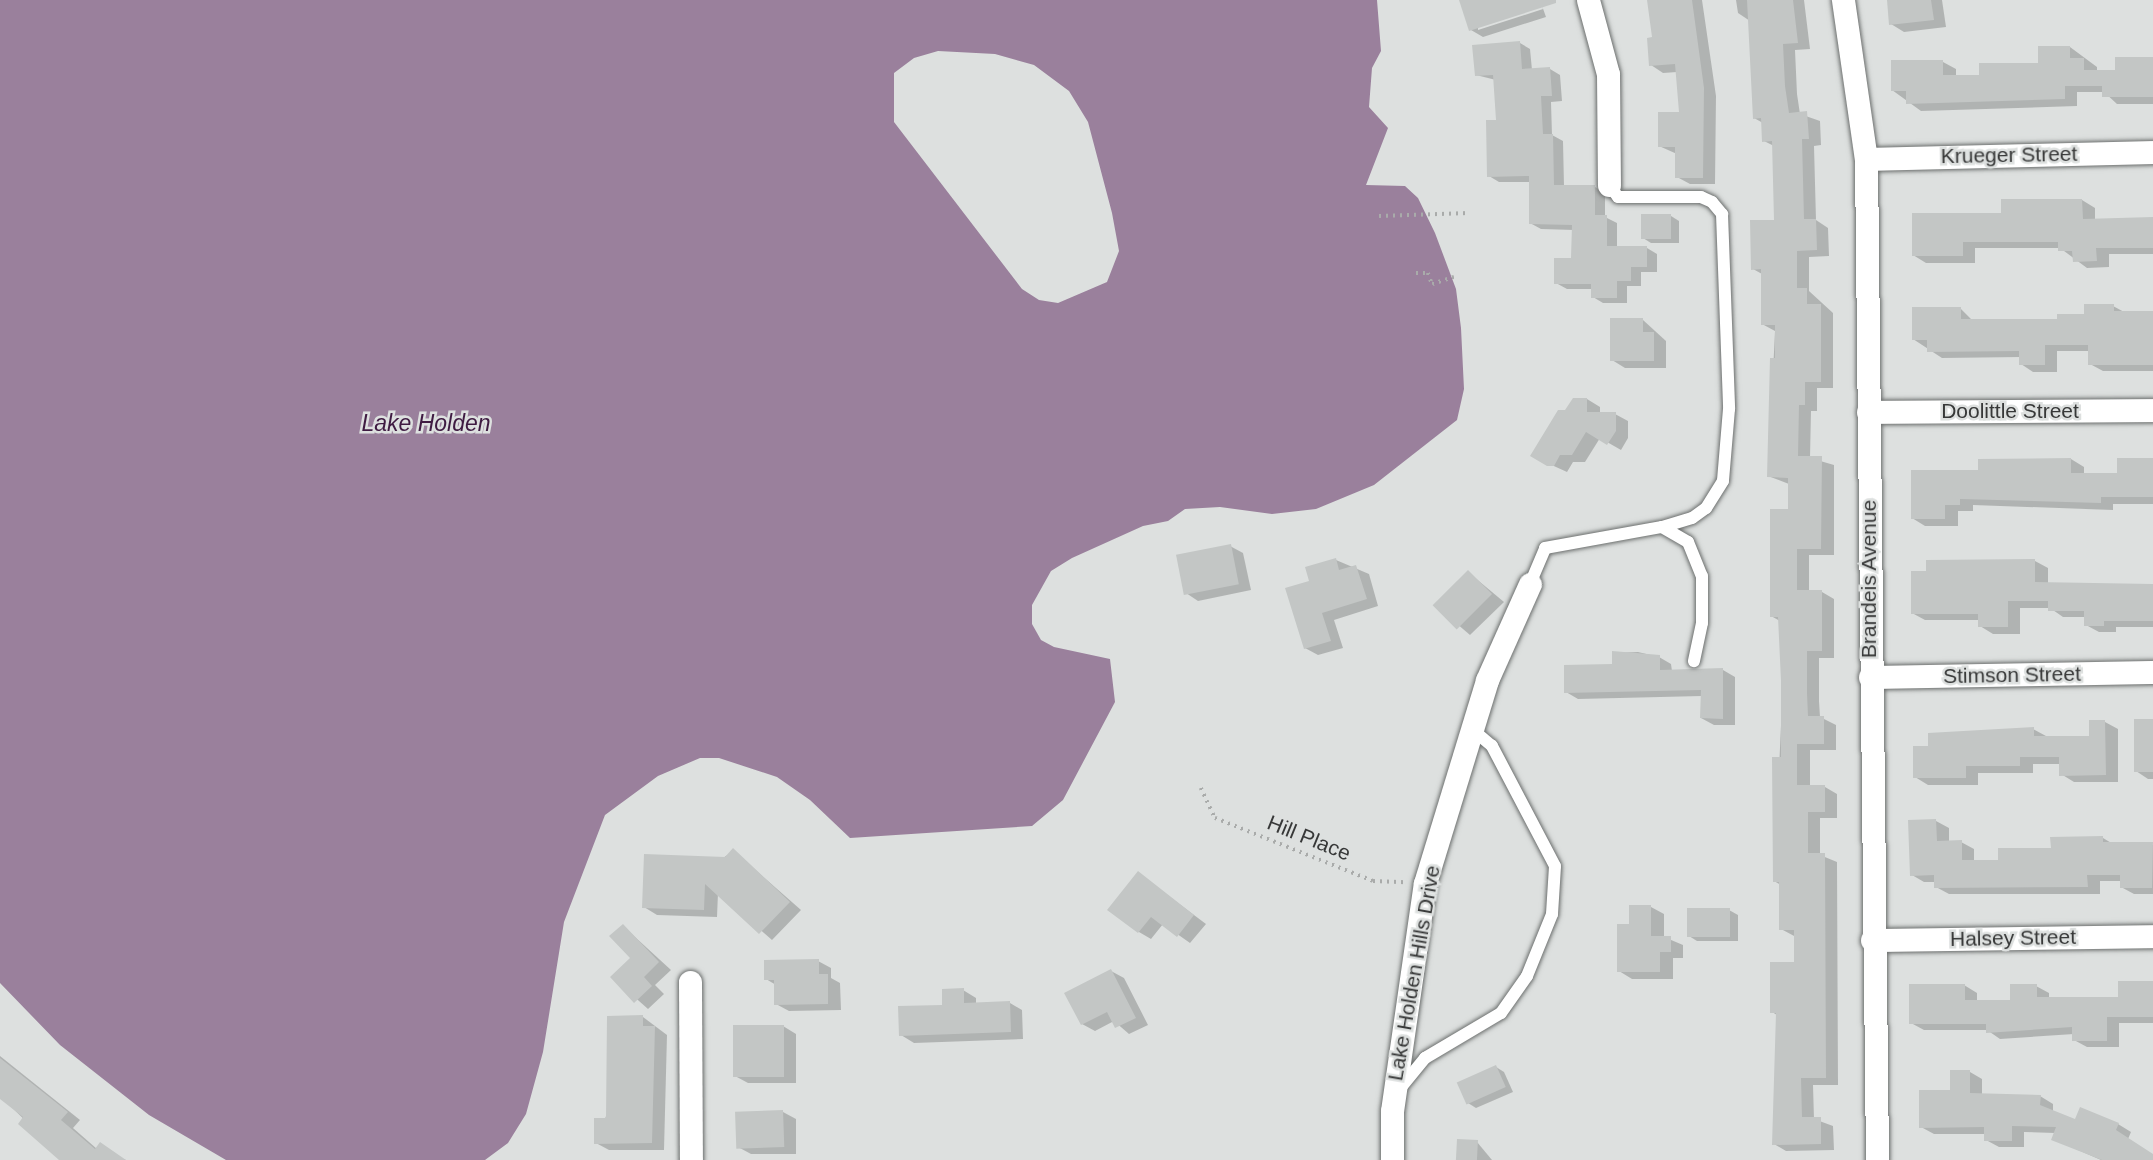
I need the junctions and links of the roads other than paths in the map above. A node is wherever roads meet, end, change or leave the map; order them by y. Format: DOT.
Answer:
graph roads {
  1 [pos="1588,0"];
  2 [pos="1843,0"];
  3 [pos="2153,152"];
  4 [pos="1866,159"];
  5 [pos="1609,185"];
  6 [pos="2153,410"];
  7 [pos="1868,412"];
  8 [pos="1662,527"];
  9 [pos="1530,584"];
  10 [pos="1694,661"];
  11 [pos="2153,672"];
  12 [pos="1870,677"];
  13 [pos="1473,730"];
  14 [pos="2153,936"];
  15 [pos="1872,940"];
  16 [pos="690,982"];
  17 [pos="1394,1097"];
  18 [pos="691,1160"];
  19 [pos="1392,1160"];
  20 [pos="1877,1160"];
  1 -- 5 [label="street"];
  2 -- 4 [label="street, Brandeis Avenue"];
  3 -- 4 [label="street, Krueger Street"];
  4 -- 7 [label="street, Brandeis Avenue"];
  5 -- 8 [label="lane"];
  6 -- 7 [label="street, Doolittle Street"];
  7 -- 12 [label="street, Brandeis Avenue"];
  8 -- 9 [label="lane"];
  8 -- 10 [label="lane"];
  9 -- 13 [label="street, Lake Holden Hills Drive"];
  11 -- 12 [label="street, Stimson Street"];
  12 -- 15 [label="street, Brandeis Avenue"];
  13 -- 17 [label="street, Lake Holden Hills Drive"];
  13 -- 17 [label="lane, Lake Holden Hills Drive"];
  14 -- 15 [label="street, Halsey Street"];
  15 -- 20 [label="street, Brandeis Avenue"];
  16 -- 18 [label="street"];
  17 -- 19 [label="street, Lake Holden Hills Drive"];
}
